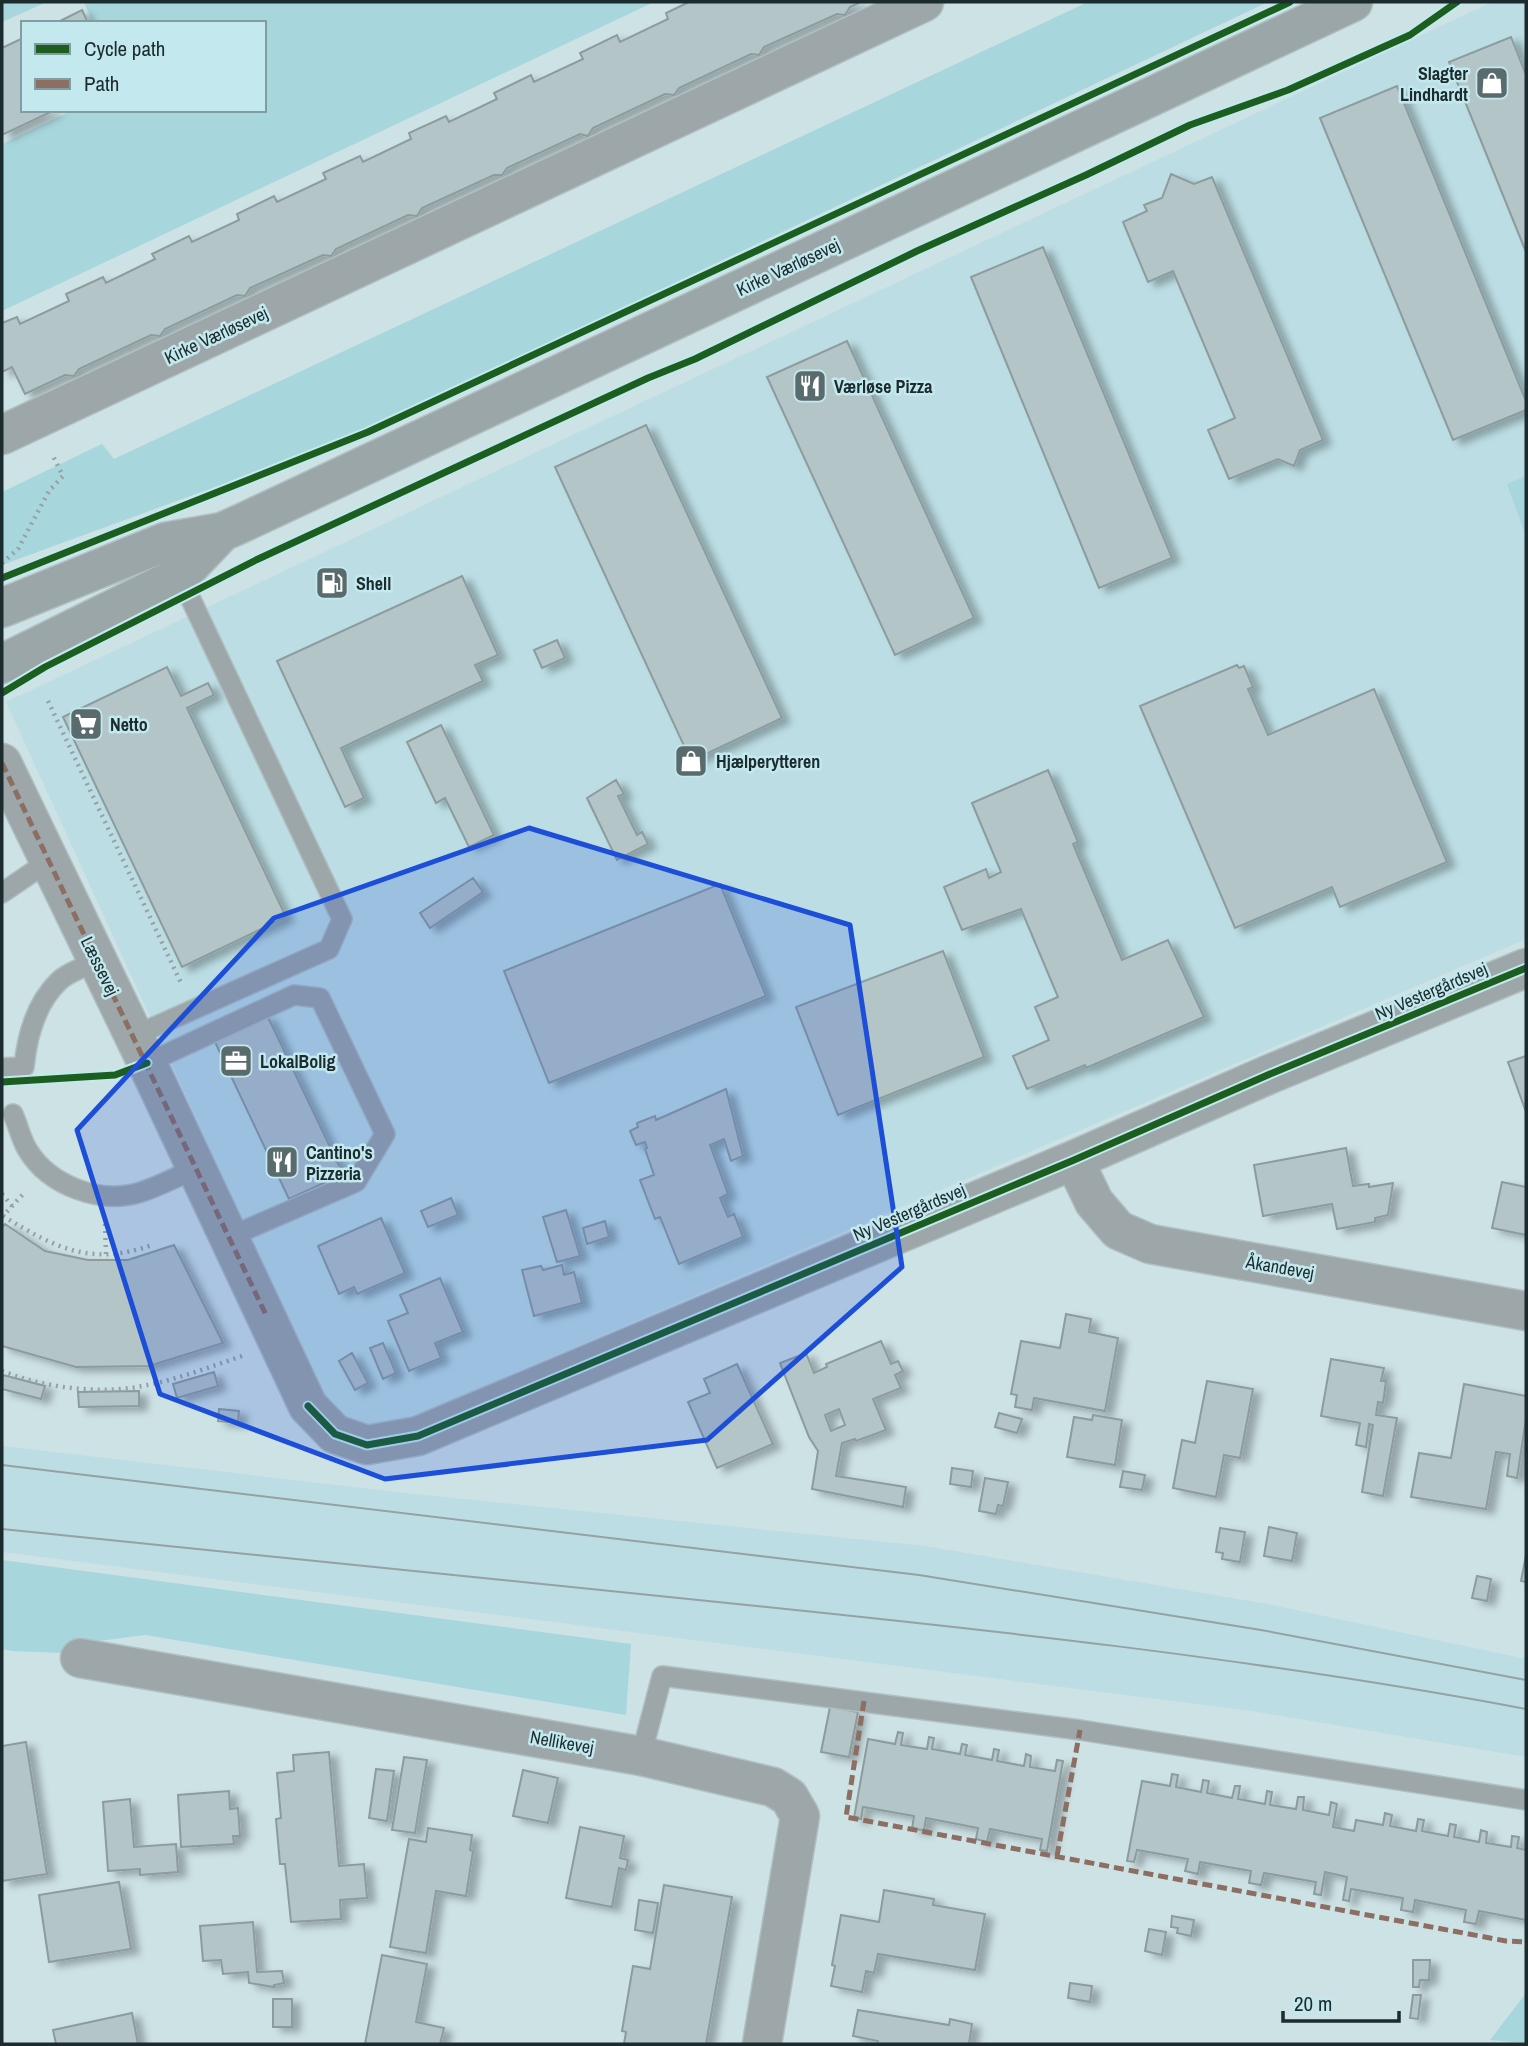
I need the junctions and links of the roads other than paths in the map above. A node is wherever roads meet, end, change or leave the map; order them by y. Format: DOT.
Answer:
graph roads {
  1 [pos="924,2"];
  2 [pos="1353,2"];
  3 [pos="2,435"];
  4 [pos="222,532"];
  5 [pos="165,542"];
  6 [pos="180,576"];
  7 [pos="2,608"];
  8 [pos="2,664"];
  9 [pos="2,763"];
  10 [pos="48,861"];
  11 [pos="2,893"];
  12 [pos="97,960"];
  13 [pos="1526,968"];
  14 [pos="140,1049"];
  15 [pos="2,1068"];
  16 [pos="13,1114"];
  17 [pos="1074,1160"];
  18 [pos="197,1168"];
  19 [pos="229,1237"];
  20 [pos="1526,1311"];
  21 [pos="308,1406"];
  22 [pos="80,1658"];
  23 [pos="641,1756"];
  24 [pos="1526,1800"];
  25 [pos="762,2044"];
  1 -- 3 [label="street, Kirke Værløsevej"];
  2 -- 4 [label="street, Kirke Værløsevej"];
  4 -- 5 [label="street, Kirke Værløsevej"];
  4 -- 6 [label="street, Kirke Værløsevej"];
  5 -- 6 [label="lane"];
  5 -- 7 [label="street, Kirke Værløsevej"];
  6 -- 8 [label="street, Kirke Værløsevej"];
  6 -- 14 [label="lane"];
  9 -- 10 [label="street, Læssevej"];
  10 -- 11 [label="lane"];
  10 -- 12 [label="street, Læssevej"];
  12 -- 14 [label="street, Læssevej"];
  12 -- 15 [label="lane"];
  13 -- 17 [label="street, Ny Vestergårdsvej"];
  14 -- 18 [label="street, Læssevej"];
  14 -- 19 [label="lane"];
  16 -- 18 [label="lane"];
  17 -- 20 [label="street, Åkandevej"];
  17 -- 21 [label="street, Ny Vestergårdsvej"];
  18 -- 19 [label="street, Læssevej"];
  19 -- 21 [label="street, Læssevej"];
  22 -- 23 [label="street, Nellikevej"];
  23 -- 24 [label="lane"];
  23 -- 25 [label="street, Nellikevej"];
}
